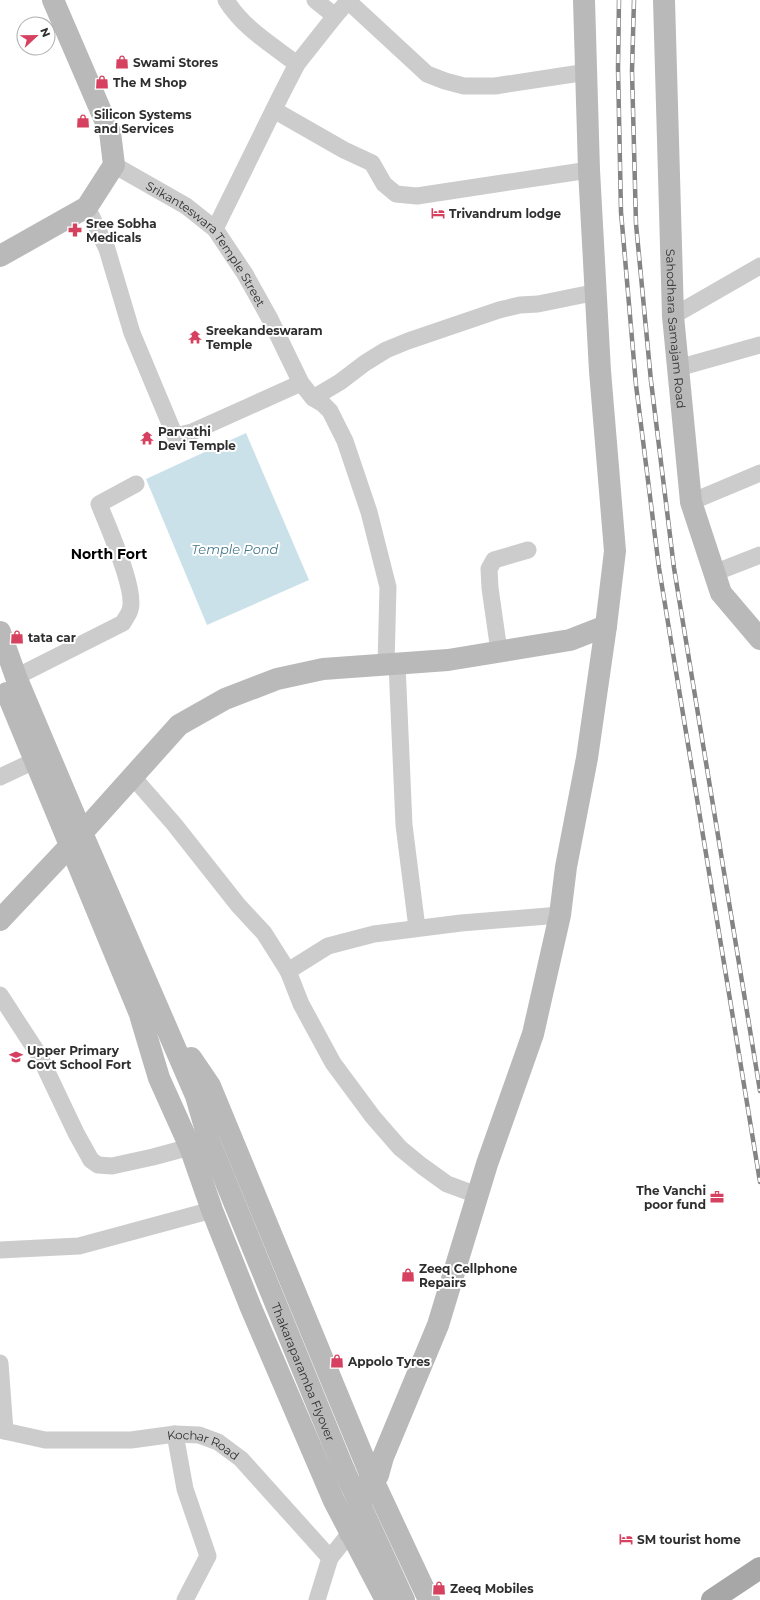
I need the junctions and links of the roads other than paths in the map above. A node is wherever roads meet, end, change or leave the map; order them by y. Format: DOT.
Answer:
graph roads {
  1 [pos="53,0"];
  2 [pos="226,0"];
  3 [pos="315,0"];
  4 [pos="584,0"];
  5 [pos="664,0"];
  6 [pos="349,1"];
  7 [pos="335,16"];
  8 [pos="297,64"];
  9 [pos="587,72"];
  10 [pos="274,110"];
  11 [pos="114,164"];
  12 [pos="589,170"];
  13 [pos="87,207"];
  14 [pos="215,229"];
  15 [pos="0,256"];
  16 [pos="760,266"];
  17 [pos="597,292"];
  18 [pos="673,316"];
  19 [pos="760,345"];
  20 [pos="678,368"];
  21 [pos="301,383"];
  22 [pos="313,398"];
  23 [pos="760,473"];
  24 [pos="136,484"];
  25 [pos="691,502"];
  26 [pos="528,550"];
  27 [pos="760,555"];
  28 [pos="714,573"];
  29 [pos="606,626"];
  30 [pos="0,632"];
  31 [pos="760,639"];
  32 [pos="499,651"];
  33 [pos="392,664"];
  34 [pos="8,677"];
  35 [pos="34,761"];
  36 [pos="0,777"];
  37 [pos="133,777"];
  38 [pos="76,839"];
  39 [pos="560,914"];
  40 [pos="0,920"];
  41 [pos="417,928"];
  42 [pos="288,972"];
  43 [pos="151,994"];
  44 [pos="0,995"];
  45 [pos="199,1144"];
  46 [pos="477,1195"];
  47 [pos="212,1210"];
  48 [pos="0,1250"];
  49 [pos="0,1364"];
  50 [pos="2,1430"];
  51 [pos="175,1434"];
  52 [pos="372,1476"];
  53 [pos="350,1533"];
  54 [pos="330,1558"];
  55 [pos="760,1568"];
  56 [pos="185,1600"];
  57 [pos="317,1600"];
  58 [pos="386,1600"];
  59 [pos="404,1600"];
  60 [pos="429,1600"];
  61 [pos="712,1600"];
  1 -- 11 [label="street"];
  2 -- 8 [label="street"];
  3 -- 7 [label="street"];
  4 -- 9 [label="street"];
  5 -- 18 [label="street, Sahodhara Samajam Road"];
  6 -- 7 [label="street"];
  6 -- 9 [label="street"];
  7 -- 8 [label="street"];
  8 -- 10 [label="street"];
  9 -- 12 [label="street"];
  10 -- 12 [label="street"];
  10 -- 14 [label="street"];
  11 -- 13 [label="street"];
  11 -- 14 [label="street, Srikanteswara Temple Street"];
  12 -- 17 [label="street"];
  13 -- 15 [label="street"];
  13 -- 21 [label="street"];
  14 -- 21 [label="street, Srikanteswara Temple Street"];
  16 -- 18 [label="street"];
  17 -- 22 [label="street"];
  17 -- 29 [label="street"];
  18 -- 20 [label="street, Sahodhara Samajam Road"];
  19 -- 20 [label="street"];
  20 -- 25 [label="street, Sahodhara Samajam Road"];
  21 -- 22 [label="street, Srikanteswara Temple Street"];
  22 -- 33 [label="street, Srikanteswara Temple Street"];
  23 -- 25 [label="street"];
  24 -- 34 [label="street"];
  25 -- 28 [label="street, Sahodhara Samajam Road"];
  26 -- 32 [label="street"];
  27 -- 28 [label="street"];
  28 -- 31 [label="street, Sahodhara Samajam Road"];
  29 -- 32 [label="street"];
  29 -- 39 [label="street"];
  30 -- 34 [label="street"];
  32 -- 33 [label="street"];
  33 -- 37 [label="street"];
  33 -- 41 [label="street, Srikanteswara Temple Street"];
  34 -- 35 [label="street"];
  34 -- 38 [label="street"];
  35 -- 36 [label="street"];
  35 -- 38 [label="street"];
  37 -- 38 [label="street"];
  37 -- 42 [label="street"];
  38 -- 40 [label="street"];
  38 -- 43 [label="street"];
  38 -- 45 [label="street"];
  39 -- 41 [label="street"];
  39 -- 46 [label="street"];
  41 -- 42 [label="street"];
  42 -- 46 [label="street"];
  43 -- 45 [label="street"];
  43 -- 52 [label="street"];
  44 -- 45 [label="street"];
  45 -- 47 [label="street"];
  45 -- 59 [label="street, Thakaraparamba Flyover, bridge"];
  46 -- 52 [label="street"];
  47 -- 48 [label="street"];
  47 -- 53 [label="street"];
  49 -- 50 [label="street"];
  50 -- 51 [label="street, Kochar Road"];
  51 -- 54 [label="street, Kochar Road"];
  51 -- 56 [label="street"];
  52 -- 53 [label="street"];
  52 -- 60 [label="street"];
  53 -- 54 [label="street"];
  53 -- 58 [label="street"];
  54 -- 57 [label="street"];
  55 -- 61 [label="main road"];
}
